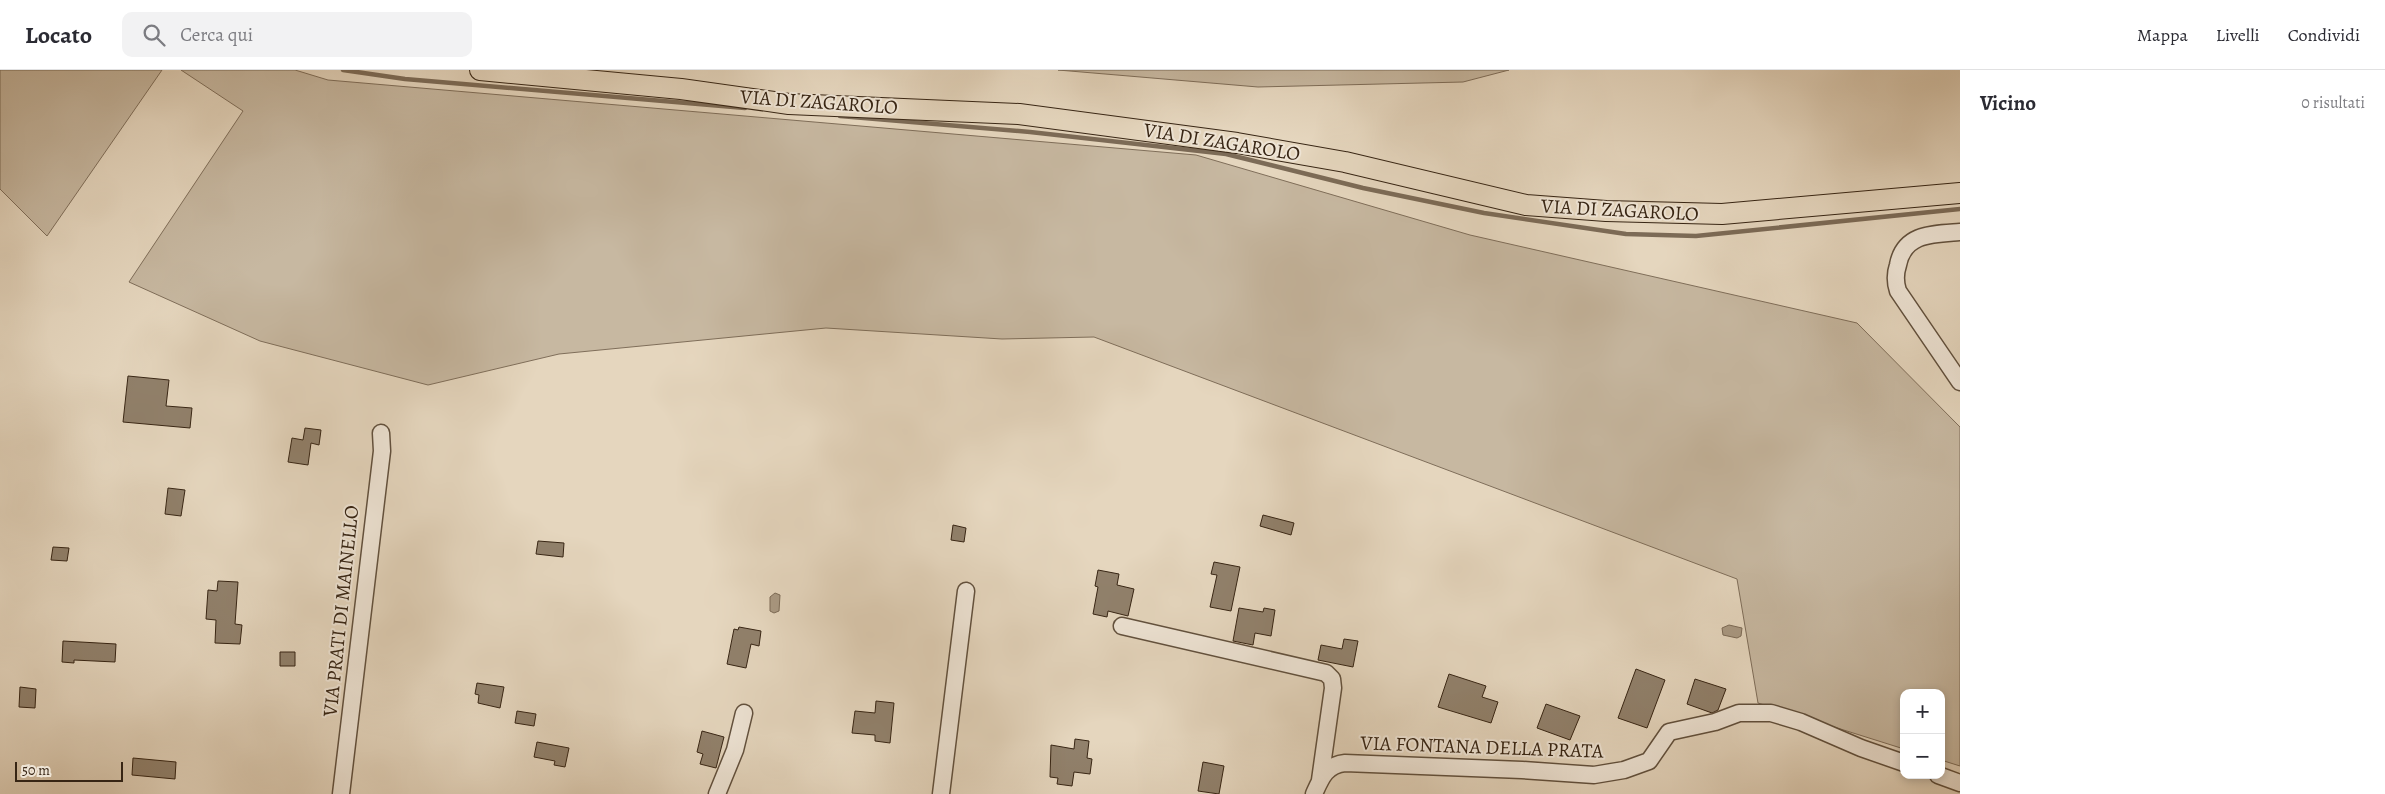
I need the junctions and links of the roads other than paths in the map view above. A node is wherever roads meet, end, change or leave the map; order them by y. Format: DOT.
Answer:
graph roads {
  1 [pos="480,70"];
  2 [pos="1960,193"];
  3 [pos="1960,232"];
  4 [pos="1960,382"];
  5 [pos="381,433"];
  6 [pos="966,591"];
  7 [pos="1122,626"];
  8 [pos="744,713"];
  9 [pos="1900,762"];
  10 [pos="1945,778"];
  11 [pos="1960,783"];
  12 [pos="1317,787"];
  13 [pos="341,794"];
  14 [pos="717,794"];
  15 [pos="941,794"];
  1 -- 2 [label="main road, VIA DI ZAGAROLO"];
  3 -- 4 [label="street"];
  5 -- 13 [label="street, VIA PRATI DI MAINELLO"];
  6 -- 15 [label="street"];
  7 -- 12 [label="street"];
  8 -- 14 [label="street"];
  9 -- 12 [label="street, VIA FONTANA DELLA PRATA"];
  10 -- 11 [label="street"];
}
